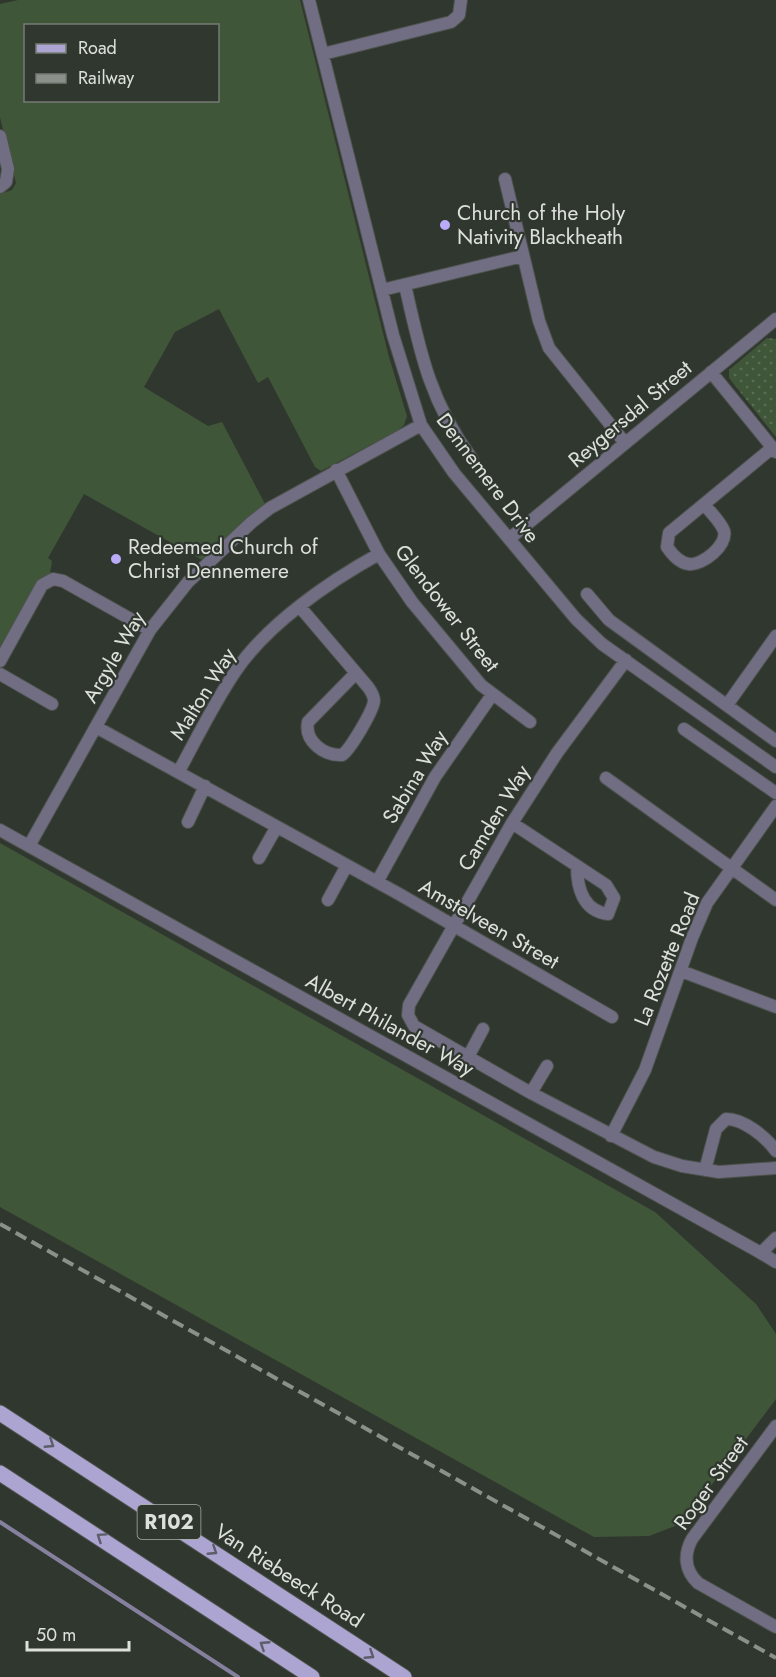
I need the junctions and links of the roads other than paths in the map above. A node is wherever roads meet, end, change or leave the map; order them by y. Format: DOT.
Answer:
graph roads {
  1 [pos="309,0"];
  2 [pos="461,0"];
  3 [pos="323,54"];
  4 [pos="0,136"];
  5 [pos="505,179"];
  6 [pos="0,187"];
  7 [pos="523,256"];
  8 [pos="405,285"];
  9 [pos="382,290"];
  10 [pos="776,319"];
  11 [pos="711,372"];
  12 [pos="421,425"];
  13 [pos="625,442"];
  14 [pos="774,450"];
  15 [pos="472,459"];
  16 [pos="336,470"];
  17 [pos="704,504"];
  18 [pos="509,539"];
  19 [pos="379,554"];
  20 [pos="587,594"];
  21 [pos="300,607"];
  22 [pos="150,630"];
  23 [pos="776,636"];
  24 [pos="626,660"];
  25 [pos="0,661"];
  26 [pos="356,673"];
  27 [pos="2,679"];
  28 [pos="492,695"];
  29 [pos="52,704"];
  30 [pos="727,705"];
  31 [pos="530,722"];
  32 [pos="96,728"];
  33 [pos="684,729"];
  34 [pos="776,741"];
  35 [pos="776,767"];
  36 [pos="179,771"];
  37 [pos="606,778"];
  38 [pos="205,786"];
  39 [pos="776,793"];
  40 [pos="776,806"];
  41 [pos="188,822"];
  42 [pos="512,823"];
  43 [pos="276,828"];
  44 [pos="0,830"];
  45 [pos="29,846"];
  46 [pos="259,858"];
  47 [pos="346,867"];
  48 [pos="577,867"];
  49 [pos="731,868"];
  50 [pos="377,882"];
  51 [pos="328,900"];
  52 [pos="776,900"];
  53 [pos="453,925"];
  54 [pos="681,971"];
  55 [pos="776,1007"];
  56 [pos="612,1017"];
  57 [pos="483,1029"];
  58 [pos="468,1057"];
  59 [pos="547,1066"];
  60 [pos="531,1093"];
  61 [pos="611,1136"];
  62 [pos="776,1151"];
  63 [pos="776,1168"];
  64 [pos="705,1170"];
  65 [pos="776,1238"];
  66 [pos="761,1253"];
  67 [pos="776,1262"];
  68 [pos="0,1413"];
  69 [pos="776,1426"];
  70 [pos="0,1473"];
  71 [pos="776,1627"];
  72 [pos="312,1677"];
  73 [pos="404,1677"];
  1 -- 3 [label="street, Dennemere Drive"];
  2 -- 3 [label="street"];
  3 -- 9 [label="street, Dennemere Drive"];
  4 -- 6 [label="street"];
  5 -- 7 [label="street"];
  7 -- 8 [label="street"];
  7 -- 13 [label="street"];
  8 -- 9 [label="street"];
  8 -- 15 [label="street"];
  9 -- 12 [label="street, Dennemere Drive"];
  10 -- 11 [label="street, Reygersdal Street"];
  11 -- 13 [label="street, Reygersdal Street"];
  11 -- 14 [label="street"];
  12 -- 16 [label="street, Argyle Way"];
  12 -- 18 [label="street, Dennemere Drive"];
  13 -- 18 [label="street, Reygersdal Street"];
  14 -- 17 [label="street"];
  16 -- 19 [label="street, Glendower Street"];
  16 -- 22 [label="street, Argyle Way"];
  17 -- 17 [label="street"];
  18 -- 24 [label="street, Dennemere Drive"];
  19 -- 21 [label="street, Malton Way"];
  19 -- 28 [label="street, Glendower Street"];
  20 -- 30 [label="street"];
  21 -- 26 [label="street"];
  21 -- 36 [label="street, Malton Way"];
  22 -- 25 [label="street"];
  22 -- 32 [label="street, Argyle Way"];
  23 -- 30 [label="street"];
  24 -- 35 [label="street, Dennemere Drive"];
  24 -- 42 [label="street, Camden Way"];
  26 -- 26 [label="street"];
  27 -- 29 [label="street"];
  28 -- 31 [label="street, Glendower Street"];
  28 -- 50 [label="street, Sabina Way"];
  30 -- 34 [label="street"];
  32 -- 36 [label="street, Amstelveen Street"];
  32 -- 45 [label="street, Argyle Way"];
  33 -- 39 [label="street"];
  36 -- 38 [label="street, Amstelveen Street"];
  37 -- 49 [label="street"];
  38 -- 41 [label="street"];
  38 -- 43 [label="street, Amstelveen Street"];
  40 -- 49 [label="street, La Rozette Road"];
  42 -- 48 [label="street"];
  42 -- 53 [label="street, Camden Way"];
  43 -- 46 [label="street"];
  43 -- 47 [label="street, Amstelveen Street"];
  44 -- 45 [label="street, Albert Philander Way"];
  45 -- 66 [label="street, Albert Philander Way"];
  47 -- 50 [label="street, Amstelveen Street"];
  47 -- 51 [label="street"];
  49 -- 52 [label="street"];
  49 -- 54 [label="street, La Rozette Road"];
  50 -- 53 [label="street, Amstelveen Street"];
  53 -- 56 [label="street, Amstelveen Street"];
  53 -- 58 [label="street, Camden Way"];
  54 -- 55 [label="street"];
  54 -- 61 [label="street, La Rozette Road"];
  57 -- 58 [label="street"];
  58 -- 60 [label="street"];
  59 -- 60 [label="street"];
  60 -- 61 [label="street"];
  61 -- 64 [label="street"];
  62 -- 64 [label="street"];
  63 -- 64 [label="street"];
  65 -- 66 [label="street"];
  66 -- 67 [label="street, Albert Philander Way"];
  68 -- 73 [label="main road, Van Riebeeck Road / R102, one-way"];
  69 -- 71 [label="street, Roger Street"];
  72 -- 70 [label="main road, R102, one-way"];
}
